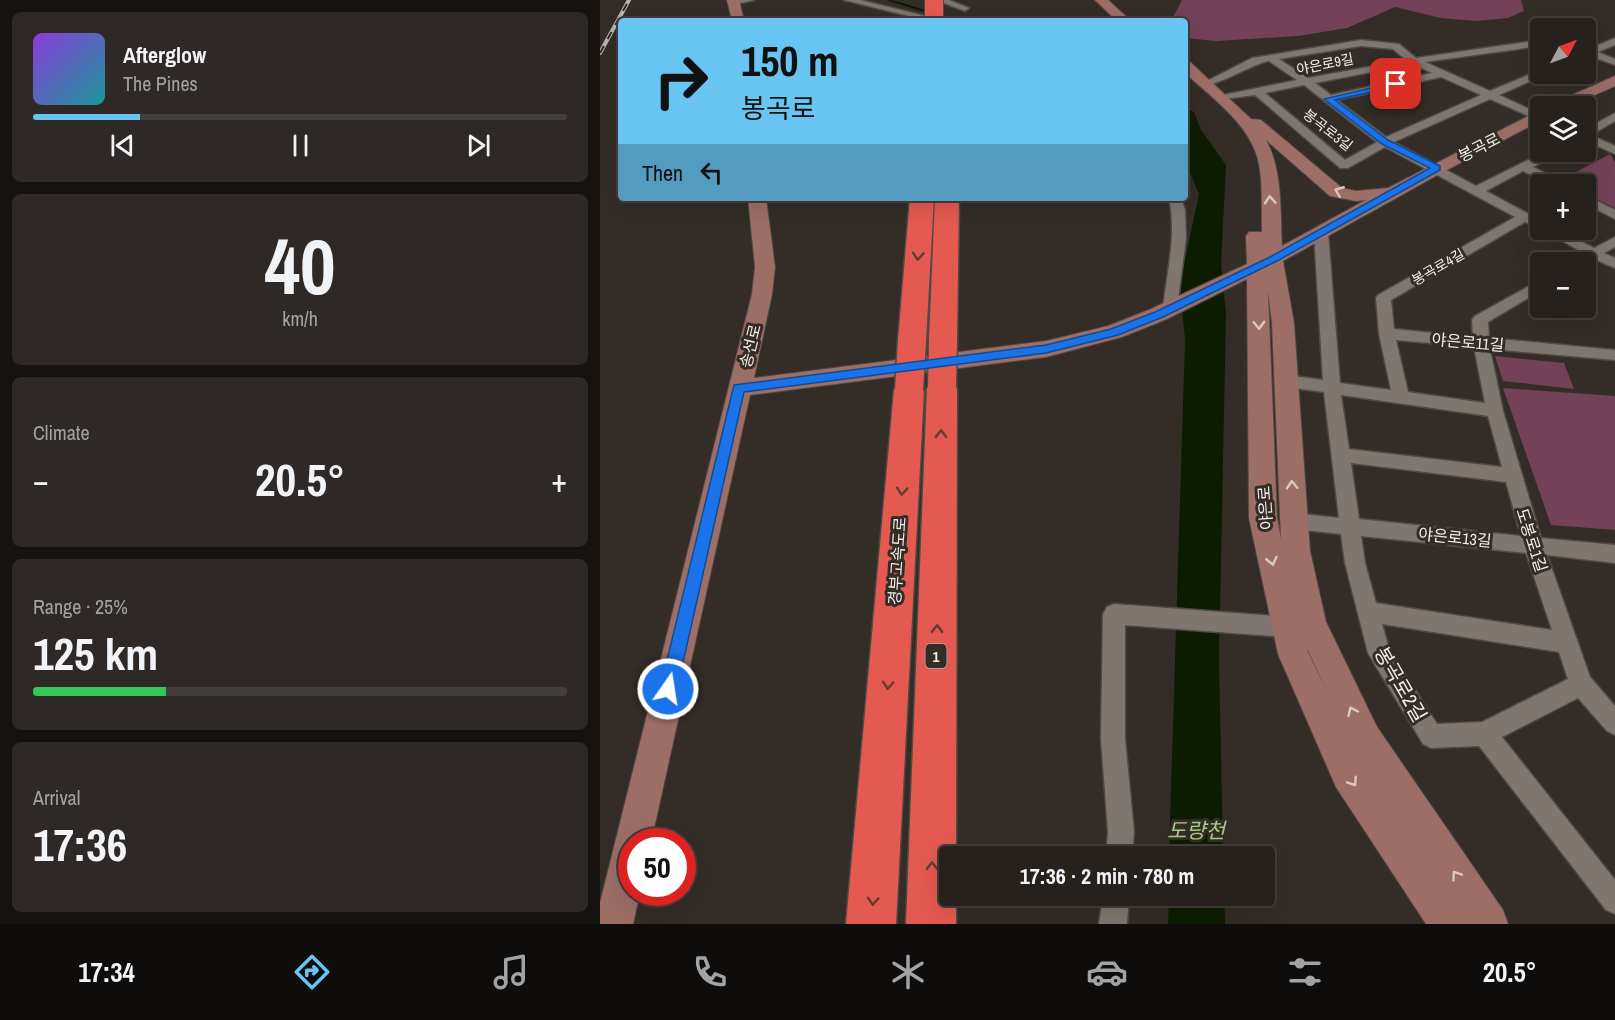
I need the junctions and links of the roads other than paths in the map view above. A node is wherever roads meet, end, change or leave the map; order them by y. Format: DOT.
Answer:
graph roads {
  1 [pos="750,0"];
  2 [pos="848,0"];
  3 [pos="934,0"];
  4 [pos="940,0"];
  5 [pos="1101,0"];
  6 [pos="1112,0"];
  7 [pos="733,1"];
  8 [pos="959,4"];
  9 [pos="737,18"];
  10 [pos="928,18"];
  11 [pos="934,18"];
  12 [pos="953,18"];
  13 [pos="1122,18"];
  14 [pos="1132,18"];
  15 [pos="1615,41"];
  16 [pos="1530,44"];
  17 [pos="1596,48"];
  18 [pos="1596,55"];
  19 [pos="1271,58"];
  20 [pos="1414,61"];
  21 [pos="1615,62"];
  22 [pos="1188,68"];
  23 [pos="1441,74"];
  24 [pos="1188,77"];
  25 [pos="1530,77"];
  26 [pos="1615,80"];
  27 [pos="1305,81"];
  28 [pos="1206,84"];
  29 [pos="1257,91"];
  30 [pos="1490,95"];
  31 [pos="1581,96"];
  32 [pos="1222,98"];
  33 [pos="1329,99"];
  34 [pos="1530,112"];
  35 [pos="1615,116"];
  36 [pos="1530,121"];
  37 [pos="1596,128"];
  38 [pos="1596,140"];
  39 [pos="1385,142"];
  40 [pos="1615,150"];
  41 [pos="1533,162"];
  42 [pos="1524,167"];
  43 [pos="1437,168"];
  44 [pos="1538,174"];
  45 [pos="1396,190"];
  46 [pos="1476,191"];
  47 [pos="756,201"];
  48 [pos="922,201"];
  49 [pos="947,201"];
  50 [pos="1177,201"];
  51 [pos="1596,205"];
  52 [pos="1615,215"];
  53 [pos="1524,217"];
  54 [pos="1530,220"];
  55 [pos="1321,234"];
  56 [pos="1569,240"];
  57 [pos="1615,241"];
  58 [pos="1593,252"];
  59 [pos="1596,252"];
  60 [pos="1596,254"];
  61 [pos="1615,264"];
  62 [pos="1254,268"];
  63 [pos="1530,291"];
  64 [pos="1170,308"];
  65 [pos="1387,334"];
  66 [pos="1481,344"];
  67 [pos="1615,355"];
  68 [pos="1286,381"];
  69 [pos="739,388"];
  70 [pos="1332,388"];
  71 [pos="926,389"];
  72 [pos="1401,398"];
  73 [pos="1495,411"];
  74 [pos="1340,455"];
  75 [pos="1513,476"];
  76 [pos="1294,521"];
  77 [pos="1348,527"];
  78 [pos="1533,545"];
  79 [pos="1615,554"];
  80 [pos="1369,612"];
  81 [pos="1287,627"];
  82 [pos="1567,643"];
  83 [pos="1581,684"];
  84 [pos="1615,723"];
  85 [pos="1485,734"];
  86 [pos="636,828"];
  87 [pos="1120,846"];
  88 [pos="1615,901"];
  89 [pos="618,906"];
  90 [pos="1115,906"];
  91 [pos="614,924"];
  92 [pos="871,924"];
  93 [pos="931,924"];
  94 [pos="1113,924"];
  95 [pos="1449,924"];
  96 [pos="1489,924"];
  1 -- 7 [label="street"];
  2 -- 10 [label="street"];
  3 -- 11 [label="highway, bridge"];
  4 -- 8 [label="street"];
  5 -- 13 [label="main road"];
  6 -- 14 [label="main road"];
  7 -- 9 [label="main road"];
  8 -- 12 [label="highway"];
  15 -- 17 [label="street"];
  16 -- 20 [label="street, 야은로9길"];
  18 -- 21 [label="street"];
  19 -- 20 [label="street"];
  19 -- 27 [label="street, 봉곡로3길"];
  19 -- 28 [label="street"];
  20 -- 23 [label="street"];
  20 -- 27 [label="street, 야은로9길"];
  22 -- 28 [label="main road, 야은로"];
  23 -- 30 [label="street"];
  23 -- 33 [label="street, 봉곡로3길"];
  24 -- 62 [label="main road, 야은로"];
  25 -- 30 [label="street, 봉곡로3길"];
  26 -- 31 [label="main road"];
  27 -- 29 [label="street, 야은로9길"];
  27 -- 33 [label="street, 봉곡로3길"];
  28 -- 32 [label="main road, 야은로"];
  29 -- 32 [label="street, 야은로9길"];
  29 -- 39 [label="street, 봉곡로3길"];
  30 -- 34 [label="street"];
  30 -- 39 [label="street, 봉곡로3길"];
  45 -- 32 [label="main road, one-way"];
  62 -- 32 [label="main road, 야은로, one-way"];
  33 -- 39 [label="street, 봉곡로3길"];
  35 -- 37 [label="street"];
  36 -- 43 [label="main road, 봉곡로"];
  38 -- 40 [label="street"];
  39 -- 43 [label="street, 봉곡로3길"];
  41 -- 42 [label="street"];
  42 -- 44 [label="street"];
  42 -- 46 [label="street"];
  43 -- 45 [label="main road, 봉곡로"];
  43 -- 46 [label="street"];
  45 -- 55 [label="main road, 봉곡로"];
  46 -- 53 [label="street"];
  47 -- 69 [label="main road, 송선로"];
  48 -- 71 [label="highway, 경부고속도로 / 1, one-way, bridge"];
  49 -- 71 [label="highway, 경부고속도로 / 1, bridge"];
  50 -- 64 [label="street"];
  51 -- 52 [label="street"];
  53 -- 54 [label="street"];
  53 -- 65 [label="street, 봉곡로4길"];
  55 -- 62 [label="main road, 봉곡로"];
  55 -- 70 [label="street, 봉곡로2길"];
  56 -- 58 [label="street"];
  57 -- 59 [label="street"];
  60 -- 61 [label="street"];
  62 -- 64 [label="main road, 봉곡로"];
  62 -- 68 [label="main road, 야은로"];
  62 -- 81 [label="main road, 야은로, one-way"];
  63 -- 66 [label="street"];
  64 -- 69 [label="main road, 봉곡로"];
  65 -- 66 [label="street, 야은로11길"];
  65 -- 72 [label="street"];
  66 -- 67 [label="street, 야은로11길"];
  66 -- 73 [label="street, 도봉로1길"];
  68 -- 70 [label="street"];
  76 -- 68 [label="main road, 야은로, one-way"];
  69 -- 86 [label="main road, 송선로"];
  70 -- 72 [label="street"];
  70 -- 74 [label="street, 봉곡로2길"];
  71 -- 92 [label="highway, 경부고속도로 / 1, one-way"];
  93 -- 71 [label="highway, 경부고속도로 / 1, one-way"];
  72 -- 73 [label="street"];
  73 -- 75 [label="street, 도봉로1길"];
  74 -- 75 [label="street"];
  74 -- 77 [label="street, 봉곡로2길"];
  75 -- 78 [label="street, 도봉로1길"];
  76 -- 77 [label="street, 야은로13길"];
  96 -- 76 [label="main road, 야은로, one-way"];
  77 -- 78 [label="street, 야은로13길"];
  77 -- 80 [label="street, 봉곡로2길"];
  78 -- 79 [label="street, 야은로13길"];
  78 -- 82 [label="street, 도봉로1길"];
  80 -- 82 [label="street"];
  80 -- 85 [label="street, 봉곡로2길"];
  81 -- 87 [label="street"];
  81 -- 95 [label="main road, 야은로, one-way"];
  82 -- 83 [label="street, 도봉로1길"];
  83 -- 84 [label="street, 도봉로1길"];
  83 -- 85 [label="street, 봉곡로2길"];
  85 -- 88 [label="street"];
  89 -- 91 [label="main road"];
  90 -- 94 [label="street"];
}
